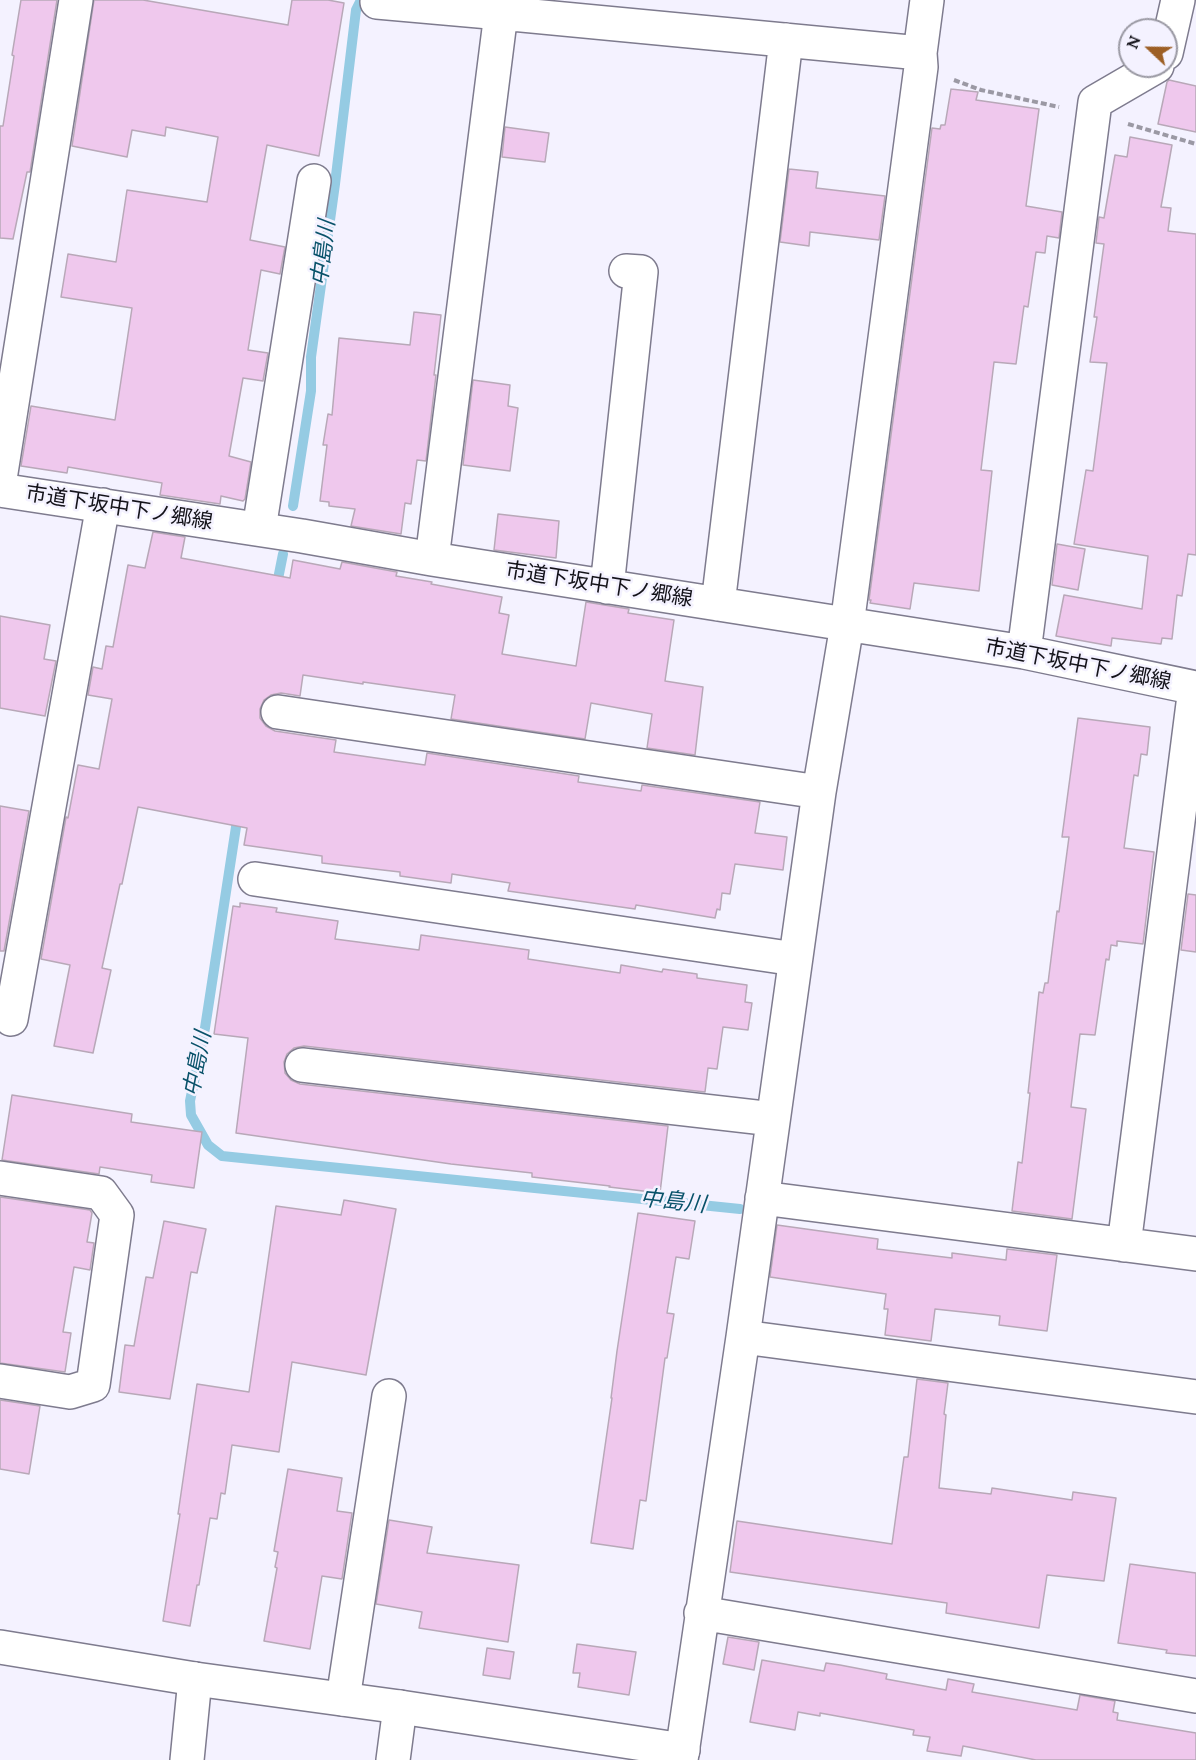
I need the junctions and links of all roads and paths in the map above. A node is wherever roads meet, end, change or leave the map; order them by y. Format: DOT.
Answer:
graph roads {
  1 [pos="76,0"];
  2 [pos="927,0"];
  3 [pos="1178,0"];
  4 [pos="376,2"];
  5 [pos="501,13"];
  6 [pos="1174,18"];
  7 [pos="786,40"];
  8 [pos="920,53"];
  9 [pos="1136,78"];
  10 [pos="314,181"];
  11 [pos="626,271"];
  12 [pos="0,479"];
  13 [pos="0,490"];
  14 [pos="103,506"];
  15 [pos="281,533"];
  16 [pos="432,559"];
  17 [pos="607,587"];
  18 [pos="718,604"];
  19 [pos="847,625"];
  20 [pos="1024,652"];
  21 [pos="1196,688"];
  22 [pos="278,712"];
  23 [pos="819,792"];
  24 [pos="255,879"];
  25 [pos="795,959"];
  26 [pos="11,1019"];
  27 [pos="302,1065"];
  28 [pos="773,1119"];
  29 [pos="0,1178"];
  30 [pos="762,1198"];
  31 [pos="1124,1245"];
  32 [pos="1196,1254"];
  33 [pos="743,1337"];
  34 [pos="0,1381"];
  35 [pos="389,1396"];
  36 [pos="1196,1396"];
  37 [pos="701,1613"];
  38 [pos="0,1647"];
  39 [pos="195,1678"];
  40 [pos="1196,1696"];
  41 [pos="343,1699"];
  42 [pos="400,1707"];
  43 [pos="682,1755"];
  44 [pos="188,1760"];
  45 [pos="393,1760"];
  1 -- 12 [label="street"];
  2 -- 8 [label="street"];
  3 -- 6 [label="street"];
  4 -- 5 [label="street"];
  5 -- 7 [label="street"];
  5 -- 16 [label="street"];
  7 -- 8 [label="street"];
  7 -- 18 [label="street"];
  8 -- 19 [label="street"];
  9 -- 20 [label="street"];
  10 -- 15 [label="street"];
  11 -- 17 [label="street"];
  13 -- 14 [label="street, 市道下坂中下ノ郷線"];
  14 -- 15 [label="street, 市道下坂中下ノ郷線"];
  14 -- 26 [label="street"];
  15 -- 16 [label="street, 市道下坂中下ノ郷線"];
  16 -- 17 [label="street, 市道下坂中下ノ郷線"];
  17 -- 18 [label="street, 市道下坂中下ノ郷線"];
  18 -- 19 [label="street, 市道下坂中下ノ郷線"];
  19 -- 20 [label="street, 市道下坂中下ノ郷線"];
  19 -- 23 [label="street"];
  20 -- 21 [label="street, 市道下坂中下ノ郷線"];
  21 -- 31 [label="street"];
  22 -- 23 [label="street"];
  23 -- 25 [label="street"];
  24 -- 25 [label="street"];
  25 -- 28 [label="street"];
  27 -- 28 [label="street"];
  28 -- 30 [label="street"];
  29 -- 34 [label="street"];
  30 -- 31 [label="street"];
  30 -- 33 [label="street"];
  31 -- 32 [label="street"];
  33 -- 36 [label="street"];
  33 -- 37 [label="street"];
  35 -- 41 [label="street"];
  37 -- 40 [label="street"];
  37 -- 43 [label="street"];
  38 -- 39 [label="street"];
  39 -- 41 [label="street"];
  39 -- 44 [label="street"];
  41 -- 42 [label="street"];
  42 -- 43 [label="street"];
  42 -- 45 [label="street"];
}
